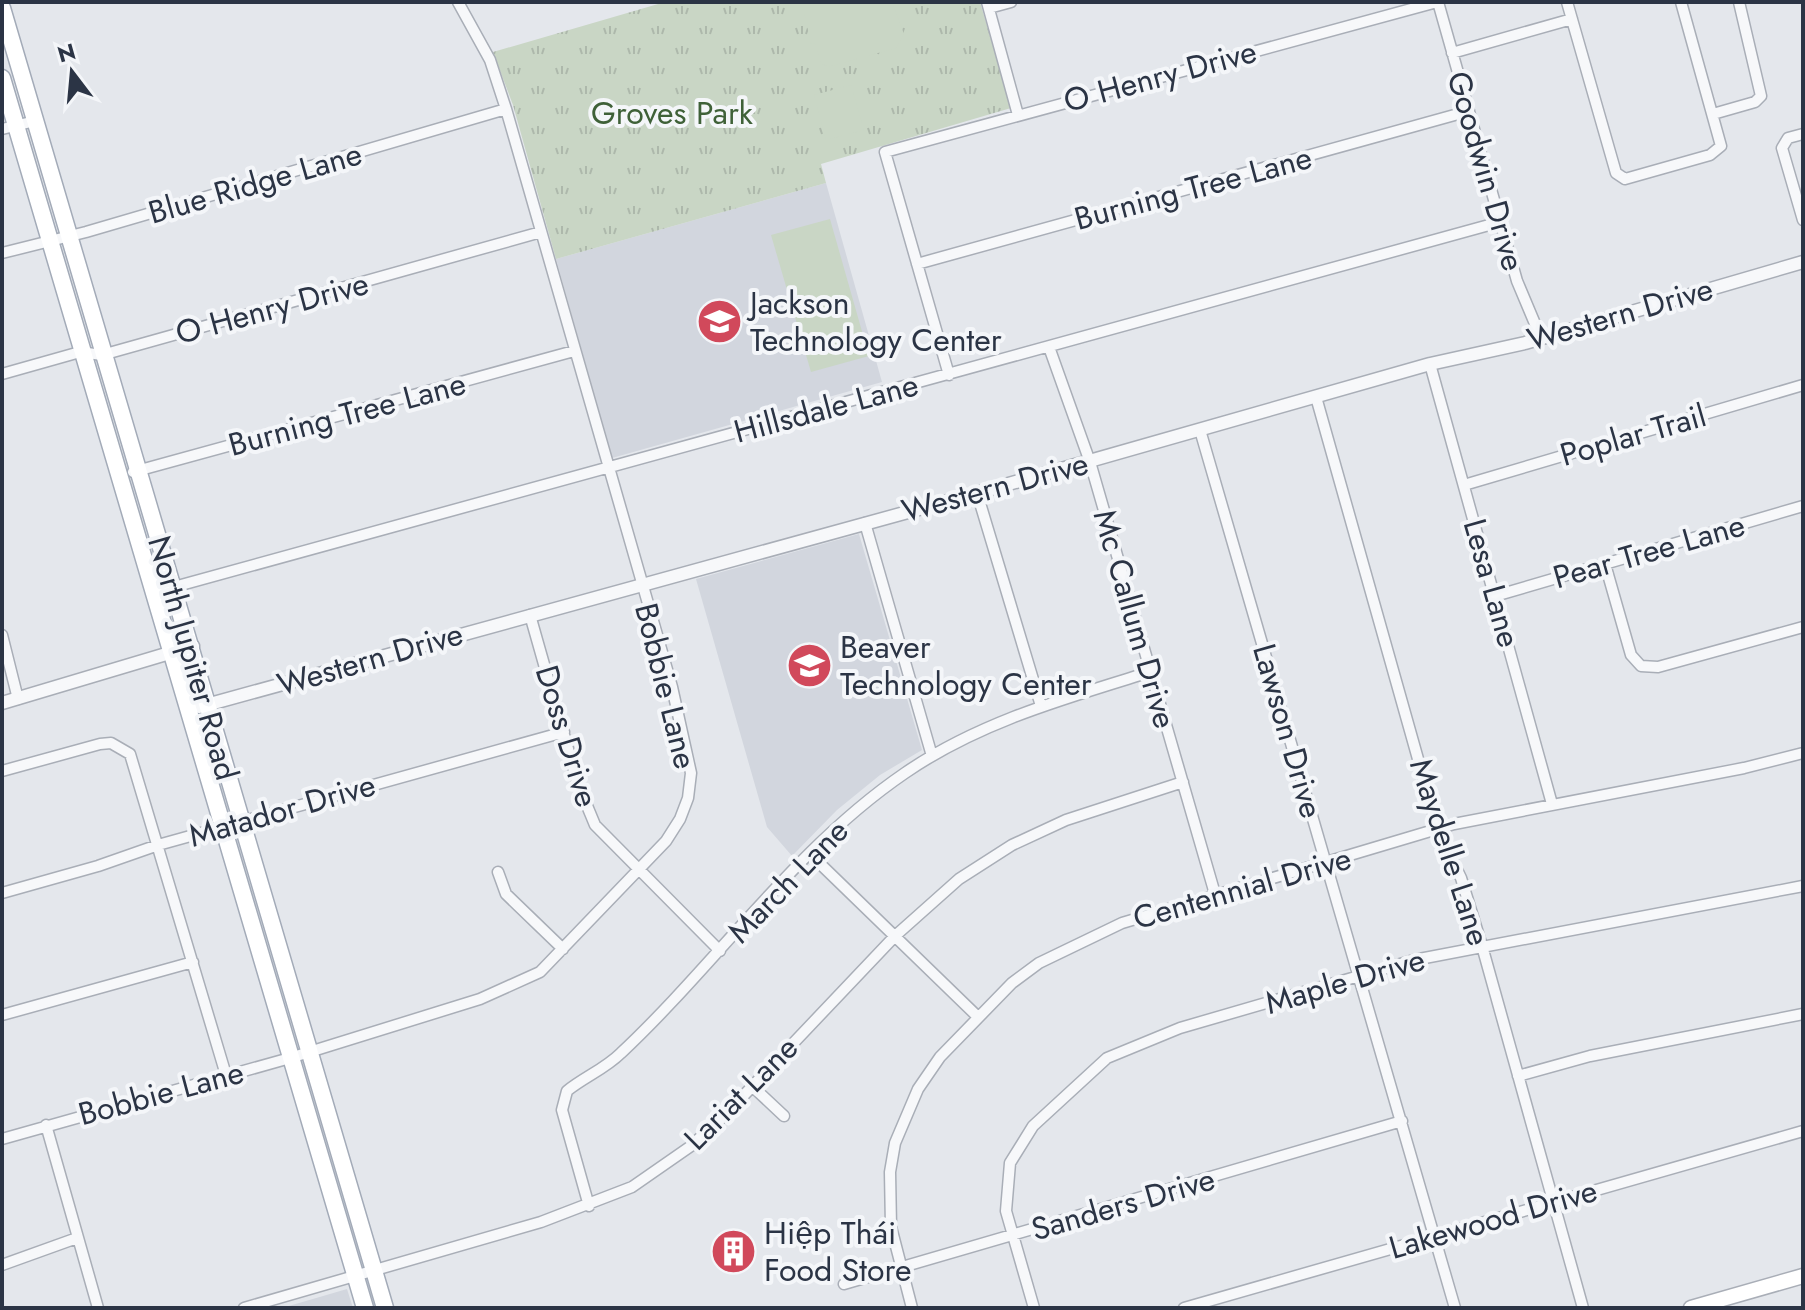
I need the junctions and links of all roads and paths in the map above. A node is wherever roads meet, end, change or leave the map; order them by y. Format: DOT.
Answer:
graph roads {
  1 [pos="458,2"];
  2 [pos="1011,2"];
  3 [pos="1437,2"];
  4 [pos="1567,2"];
  5 [pos="1681,2"];
  6 [pos="1739,2"];
  7 [pos="988,5"];
  8 [pos="2,8"];
  9 [pos="1572,19"];
  10 [pos="1452,53"];
  11 [pos="2,78"];
  12 [pos="506,109"];
  13 [pos="1469,111"];
  14 [pos="1713,114"];
  15 [pos="1018,115"];
  16 [pos="35,121"];
  17 [pos="9,128"];
  18 [pos="1803,134"];
  19 [pos="1803,220"];
  20 [pos="1500,222"];
  21 [pos="541,232"];
  22 [pos="67,236"];
  23 [pos="49,241"];
  24 [pos="2,253"];
  25 [pos="1803,262"];
  26 [pos="917,264"];
  27 [pos="1541,338"];
  28 [pos="1049,347"];
  29 [pos="574,351"];
  30 [pos="80,352"];
  31 [pos="102,355"];
  32 [pos="1430,364"];
  33 [pos="2,374"];
  34 [pos="949,375"];
  35 [pos="1803,385"];
  36 [pos="1316,397"];
  37 [pos="1200,430"];
  38 [pos="1090,462"];
  39 [pos="607,467"];
  40 [pos="137,471"];
  41 [pos="119,476"];
  42 [pos="1464,485"];
  43 [pos="977,493"];
  44 [pos="1803,506"];
  45 [pos="865,523"];
  46 [pos="1605,564"];
  47 [pos="641,584"];
  48 [pos="174,586"];
  49 [pos="152,593"];
  50 [pos="1495,596"];
  51 [pos="530,615"];
  52 [pos="1803,627"];
  53 [pos="2,636"];
  54 [pos="193,646"];
  55 [pos="170,655"];
  56 [pos="1150,672"];
  57 [pos="18,699"];
  58 [pos="2,703"];
  59 [pos="209,704"];
  60 [pos="1041,706"];
  61 [pos="187,710"];
  62 [pos="564,732"];
  63 [pos="1803,753"];
  64 [pos="932,756"];
  65 [pos="2,771"];
  66 [pos="1183,782"];
  67 [pos="1552,804"];
  68 [pos="241,821"];
  69 [pos="221,827"];
  70 [pos="1438,830"];
  71 [pos="158,845"];
  72 [pos="811,855"];
  73 [pos="1327,863"];
  74 [pos="637,869"];
  75 [pos="498,872"];
  76 [pos="1803,886"];
  77 [pos="2,893"];
  78 [pos="1215,894"];
  79 [pos="895,936"];
  80 [pos="1482,946"];
  81 [pos="563,949"];
  82 [pos="720,951"];
  83 [pos="193,962"];
  84 [pos="1359,975"];
  85 [pos="1803,1014"];
  86 [pos="2,1015"];
  87 [pos="977,1016"];
  88 [pos="310,1050"];
  89 [pos="290,1058"];
  90 [pos="226,1075"];
  91 [pos="1518,1076"];
  92 [pos="752,1086"];
  93 [pos="784,1116"];
  94 [pos="1402,1121"];
  95 [pos="46,1125"];
  96 [pos="1803,1131"];
  97 [pos="2,1139"];
  98 [pos="1553,1202"];
  99 [pos="589,1206"];
  100 [pos="1013,1236"];
  101 [pos="1436,1236"];
  102 [pos="77,1238"];
  103 [pos="2,1265"];
  104 [pos="901,1267"];
  105 [pos="374,1272"];
  106 [pos="1803,1276"];
  107 [pos="356,1277"];
  108 [pos="844,1284"];
  109 [pos="98,1308"];
  110 [pos="244,1308"];
  111 [pos="365,1308"];
  112 [pos="385,1308"];
  113 [pos="912,1308"];
  114 [pos="1034,1308"];
  115 [pos="1184,1308"];
  116 [pos="1455,1308"];
  117 [pos="1583,1308"];
  118 [pos="1691,1308"];
  1 -- 12 [label="street, Bobbie Lane"];
  2 -- 7 [label="street"];
  3 -- 10 [label="street, Goodwin Drive"];
  3 -- 15 [label="street, O Henry Drive"];
  4 -- 9 [label="street"];
  5 -- 14 [label="street"];
  6 -- 14 [label="street"];
  7 -- 15 [label="street"];
  8 -- 16 [label="main road, North Jupiter Road"];
  9 -- 10 [label="street"];
  9 -- 14 [label="street"];
  10 -- 13 [label="street, Goodwin Drive"];
  11 -- 17 [label="main road, North Jupiter Road"];
  12 -- 21 [label="street, Bobbie Lane"];
  12 -- 22 [label="street, Blue Ridge Lane"];
  13 -- 20 [label="street, Goodwin Drive"];
  13 -- 26 [label="street, Burning Tree Lane"];
  15 -- 26 [label="street, O Henry Drive"];
  16 -- 17 [label="street"];
  16 -- 22 [label="main road, North Jupiter Road"];
  17 -- 23 [label="main road, North Jupiter Road"];
  18 -- 19 [label="street"];
  20 -- 27 [label="street, Goodwin Drive"];
  20 -- 28 [label="street, Hillsdale Lane"];
  21 -- 29 [label="street, Bobbie Lane"];
  21 -- 31 [label="street, O Henry Drive"];
  22 -- 23 [label="street, Blue Ridge Lane"];
  22 -- 31 [label="main road, North Jupiter Road"];
  23 -- 24 [label="street, Blue Ridge Lane"];
  23 -- 30 [label="main road, North Jupiter Road"];
  25 -- 27 [label="street, Western Drive"];
  26 -- 34 [label="street"];
  27 -- 32 [label="street, Western Drive"];
  28 -- 34 [label="street, Hillsdale Lane"];
  28 -- 38 [label="street, Mc Callum Drive"];
  29 -- 39 [label="street, Bobbie Lane"];
  29 -- 40 [label="street, Burning Tree Lane"];
  30 -- 31 [label="street, O Henry Drive"];
  30 -- 33 [label="street, O Henry Drive"];
  30 -- 41 [label="main road, North Jupiter Road"];
  31 -- 40 [label="main road, North Jupiter Road"];
  32 -- 36 [label="street, Western Drive"];
  32 -- 42 [label="street, Lesa Lane"];
  34 -- 39 [label="street, Hillsdale Lane"];
  35 -- 42 [label="street, Poplar Trail"];
  36 -- 37 [label="street, Western Drive"];
  36 -- 70 [label="street, Maydelle Lane"];
  37 -- 38 [label="street, Western Drive"];
  37 -- 73 [label="street, Lawson Drive"];
  38 -- 43 [label="street, Western Drive"];
  38 -- 56 [label="street, Mc Callum Drive"];
  39 -- 47 [label="street, Bobbie Lane"];
  39 -- 48 [label="street, Hillsdale Lane"];
  40 -- 41 [label="street, Burning Tree Lane"];
  40 -- 48 [label="main road, North Jupiter Road"];
  41 -- 49 [label="main road, North Jupiter Road"];
  42 -- 50 [label="street, Lesa Lane"];
  43 -- 45 [label="street, Western Drive"];
  43 -- 60 [label="street"];
  44 -- 46 [label="street, Pear Tree Lane"];
  45 -- 47 [label="street, Western Drive"];
  45 -- 64 [label="street"];
  46 -- 50 [label="street, Pear Tree Lane"];
  46 -- 52 [label="street"];
  47 -- 51 [label="street, Western Drive"];
  47 -- 74 [label="street, Bobbie Lane"];
  48 -- 49 [label="street, Hillsdale Lane"];
  48 -- 54 [label="main road, North Jupiter Road"];
  49 -- 55 [label="main road, North Jupiter Road"];
  50 -- 67 [label="street, Lesa Lane"];
  51 -- 59 [label="street, Western Drive"];
  51 -- 62 [label="street, Doss Drive"];
  53 -- 57 [label="street"];
  54 -- 55 [label="street"];
  54 -- 59 [label="main road, North Jupiter Road"];
  55 -- 57 [label="street"];
  55 -- 61 [label="main road, North Jupiter Road"];
  56 -- 60 [label="street, March Lane"];
  56 -- 66 [label="street, Mc Callum Drive"];
  57 -- 58 [label="street"];
  59 -- 61 [label="street, Western Drive"];
  59 -- 68 [label="main road, North Jupiter Road"];
  60 -- 64 [label="street, March Lane"];
  61 -- 69 [label="main road, North Jupiter Road"];
  62 -- 68 [label="street, Matador Drive"];
  62 -- 74 [label="street, Doss Drive"];
  63 -- 67 [label="street, Centennial Drive"];
  64 -- 72 [label="street, March Lane"];
  65 -- 71 [label="street"];
  66 -- 78 [label="street, Mc Callum Drive"];
  66 -- 79 [label="street, Lariat Lane"];
  67 -- 70 [label="street, Centennial Drive"];
  68 -- 69 [label="street, Matador Drive"];
  68 -- 88 [label="main road, North Jupiter Road"];
  69 -- 71 [label="street, Matador Drive"];
  69 -- 89 [label="main road, North Jupiter Road"];
  70 -- 73 [label="street, Centennial Drive"];
  70 -- 80 [label="street, Maydelle Lane"];
  71 -- 77 [label="street, Matador Drive"];
  71 -- 83 [label="street"];
  72 -- 79 [label="street"];
  72 -- 82 [label="street, March Lane"];
  73 -- 78 [label="street, Centennial Drive"];
  73 -- 84 [label="street, Lawson Drive"];
  74 -- 81 [label="street, Bobbie Lane"];
  74 -- 82 [label="street, Doss Drive"];
  75 -- 81 [label="street"];
  76 -- 80 [label="street, Maple Drive"];
  78 -- 87 [label="street, Centennial Drive"];
  79 -- 87 [label="street"];
  79 -- 92 [label="street, Lariat Lane"];
  80 -- 84 [label="street, Maple Drive"];
  80 -- 91 [label="street, Maydelle Lane"];
  81 -- 88 [label="street, Bobbie Lane"];
  82 -- 99 [label="street, March Lane"];
  83 -- 86 [label="street"];
  83 -- 90 [label="street"];
  84 -- 94 [label="street, Lawson Drive"];
  84 -- 100 [label="street, Maple Drive"];
  85 -- 91 [label="street"];
  87 -- 104 [label="street, Centennial Drive"];
  88 -- 89 [label="street, Bobbie Lane"];
  88 -- 105 [label="main road, North Jupiter Road"];
  89 -- 90 [label="street, Bobbie Lane"];
  89 -- 107 [label="main road, North Jupiter Road"];
  90 -- 95 [label="street, Bobbie Lane"];
  91 -- 98 [label="street, Maydelle Lane"];
  92 -- 93 [label="street"];
  92 -- 99 [label="street, Lariat Lane"];
  94 -- 100 [label="street, Sanders Drive"];
  94 -- 101 [label="street, Lawson Drive"];
  95 -- 97 [label="street, Bobbie Lane"];
  95 -- 102 [label="street"];
  96 -- 98 [label="street, Lakewood Drive"];
  98 -- 101 [label="street, Lakewood Drive"];
  98 -- 117 [label="street, Maydelle Lane"];
  99 -- 105 [label="street, Lariat Lane"];
  100 -- 104 [label="street, Sanders Drive"];
  100 -- 114 [label="street, Maple Drive"];
  101 -- 115 [label="street, Lakewood Drive"];
  101 -- 116 [label="street, Lawson Drive"];
  102 -- 103 [label="street"];
  102 -- 109 [label="street"];
  104 -- 108 [label="street, Sanders Drive"];
  104 -- 113 [label="street, Centennial Drive"];
  105 -- 107 [label="street, Lariat Lane"];
  105 -- 112 [label="main road, North Jupiter Road"];
  106 -- 118 [label="main road"];
  107 -- 110 [label="street, Lariat Lane"];
  107 -- 111 [label="main road, North Jupiter Road"];
}
